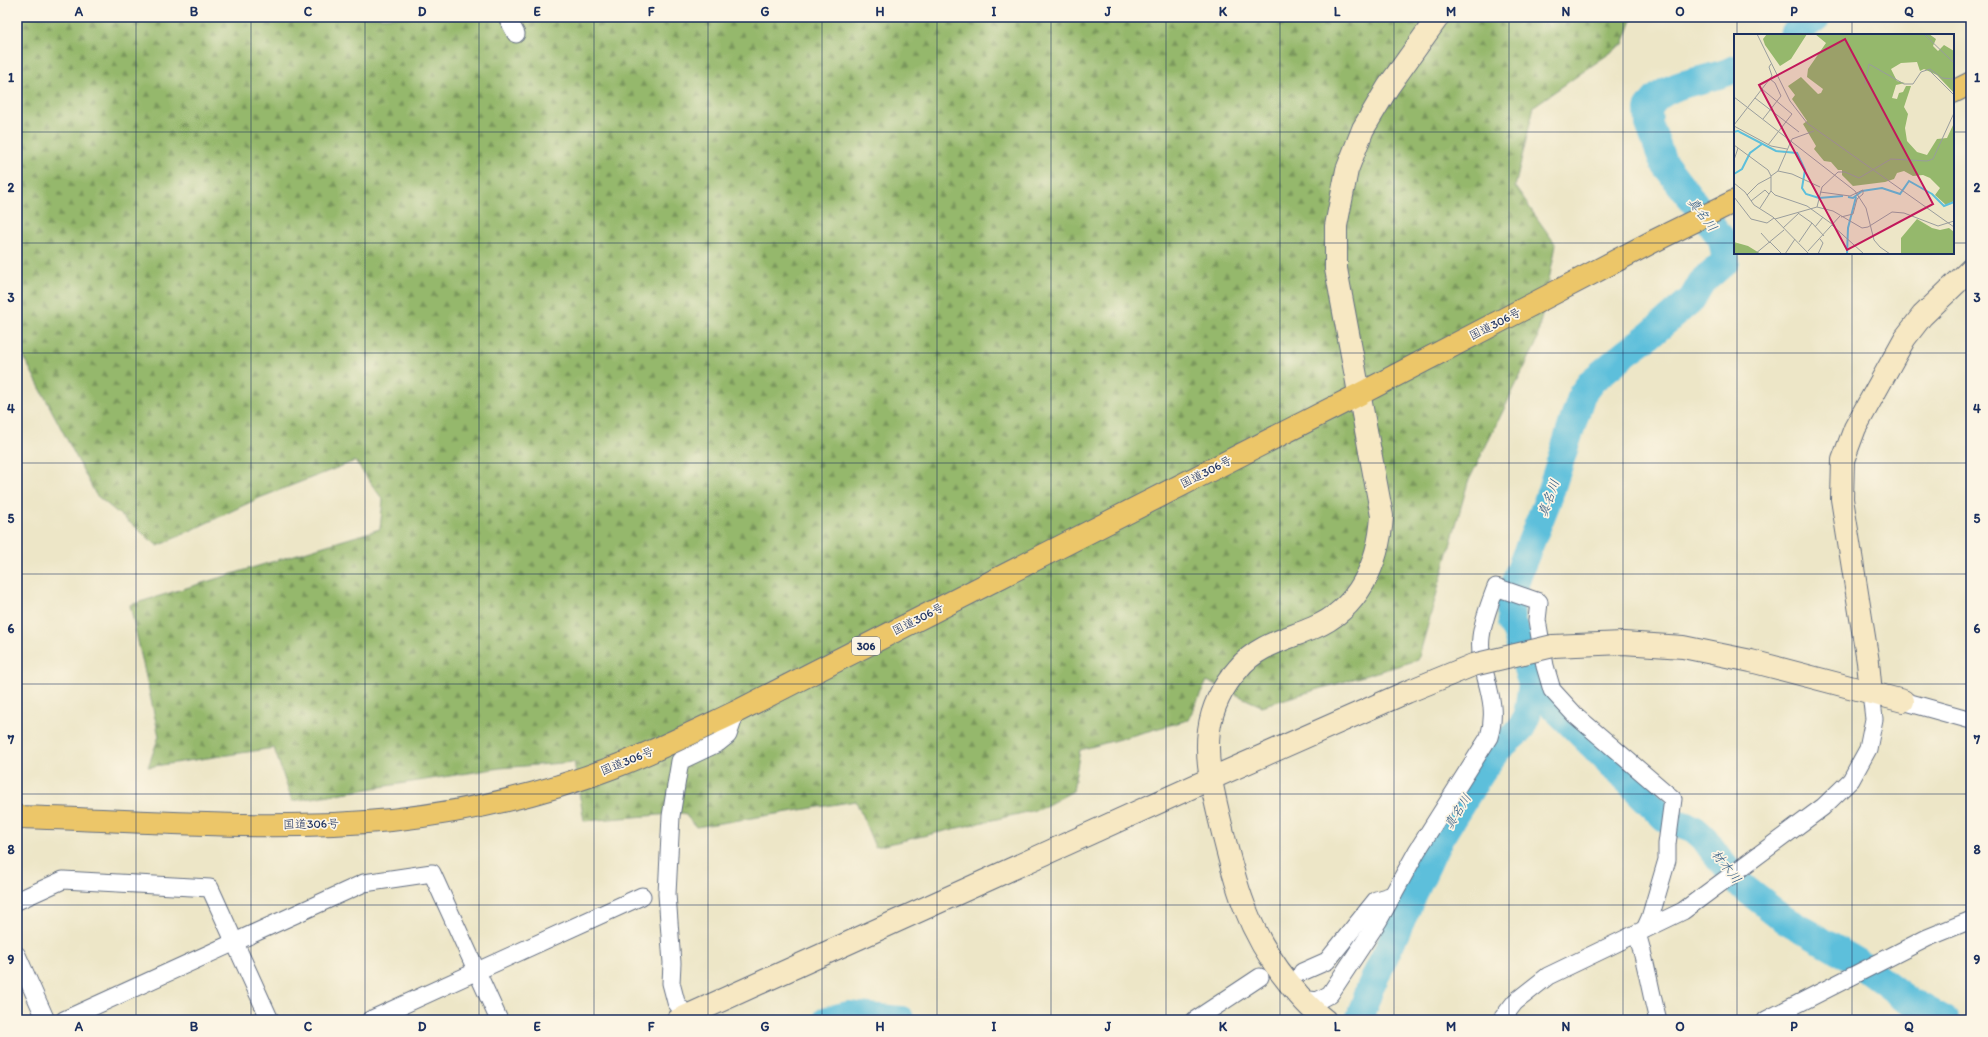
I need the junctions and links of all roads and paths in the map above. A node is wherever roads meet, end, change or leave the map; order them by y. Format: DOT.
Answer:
graph roads {
  1 [pos="507,17"];
  2 [pos="1438,17"];
  3 [pos="516,34"];
  4 [pos="1971,83"];
  5 [pos="1954,92"];
  6 [pos="1734,201"];
  7 [pos="1971,269"];
  8 [pos="1360,394"];
  9 [pos="1871,693"];
  10 [pos="1903,701"];
  11 [pos="736,712"];
  12 [pos="1971,720"];
  13 [pos="1210,780"];
  14 [pos="17,817"];
  15 [pos="1393,895"];
  16 [pos="642,896"];
  17 [pos="17,901"];
  18 [pos="1971,920"];
  19 [pos="1641,931"];
  20 [pos="234,941"];
  21 [pos="17,955"];
  22 [pos="477,972"];
  23 [pos="1302,972"];
  24 [pos="1260,978"];
  25 [pos="1302,999"];
  26 [pos="1322,1018"];
  27 [pos="685,1019"];
  28 [pos="46,1020"];
  29 [pos="64,1020"];
  30 [pos="270,1020"];
  31 [pos="370,1020"];
  32 [pos="499,1020"];
  33 [pos="1195,1020"];
  34 [pos="1501,1020"];
  35 [pos="1658,1020"];
  36 [pos="1766,1020"];
  1 -- 3 [label="street"];
  2 -- 8 [label="street"];
  4 -- 5 [label="highway"];
  6 -- 8 [label="highway, 国道306号 / 306"];
  7 -- 9 [label="street"];
  8 -- 11 [label="highway, 国道306号 / 306"];
  8 -- 13 [label="street"];
  9 -- 10 [label="street"];
  9 -- 13 [label="street, bridge"];
  9 -- 19 [label="street"];
  10 -- 12 [label="street"];
  11 -- 14 [label="highway, 国道306号 / 306"];
  11 -- 27 [label="street"];
  13 -- 25 [label="street"];
  13 -- 27 [label="street"];
  15 -- 19 [label="street"];
  15 -- 23 [label="street"];
  15 -- 25 [label="street"];
  16 -- 22 [label="street"];
  17 -- 20 [label="street"];
  18 -- 36 [label="street"];
  19 -- 34 [label="street"];
  19 -- 35 [label="street"];
  20 -- 22 [label="street"];
  20 -- 29 [label="street"];
  20 -- 30 [label="street"];
  21 -- 28 [label="street"];
  22 -- 31 [label="street"];
  22 -- 32 [label="street"];
  24 -- 33 [label="street"];
  25 -- 26 [label="street"];
}
